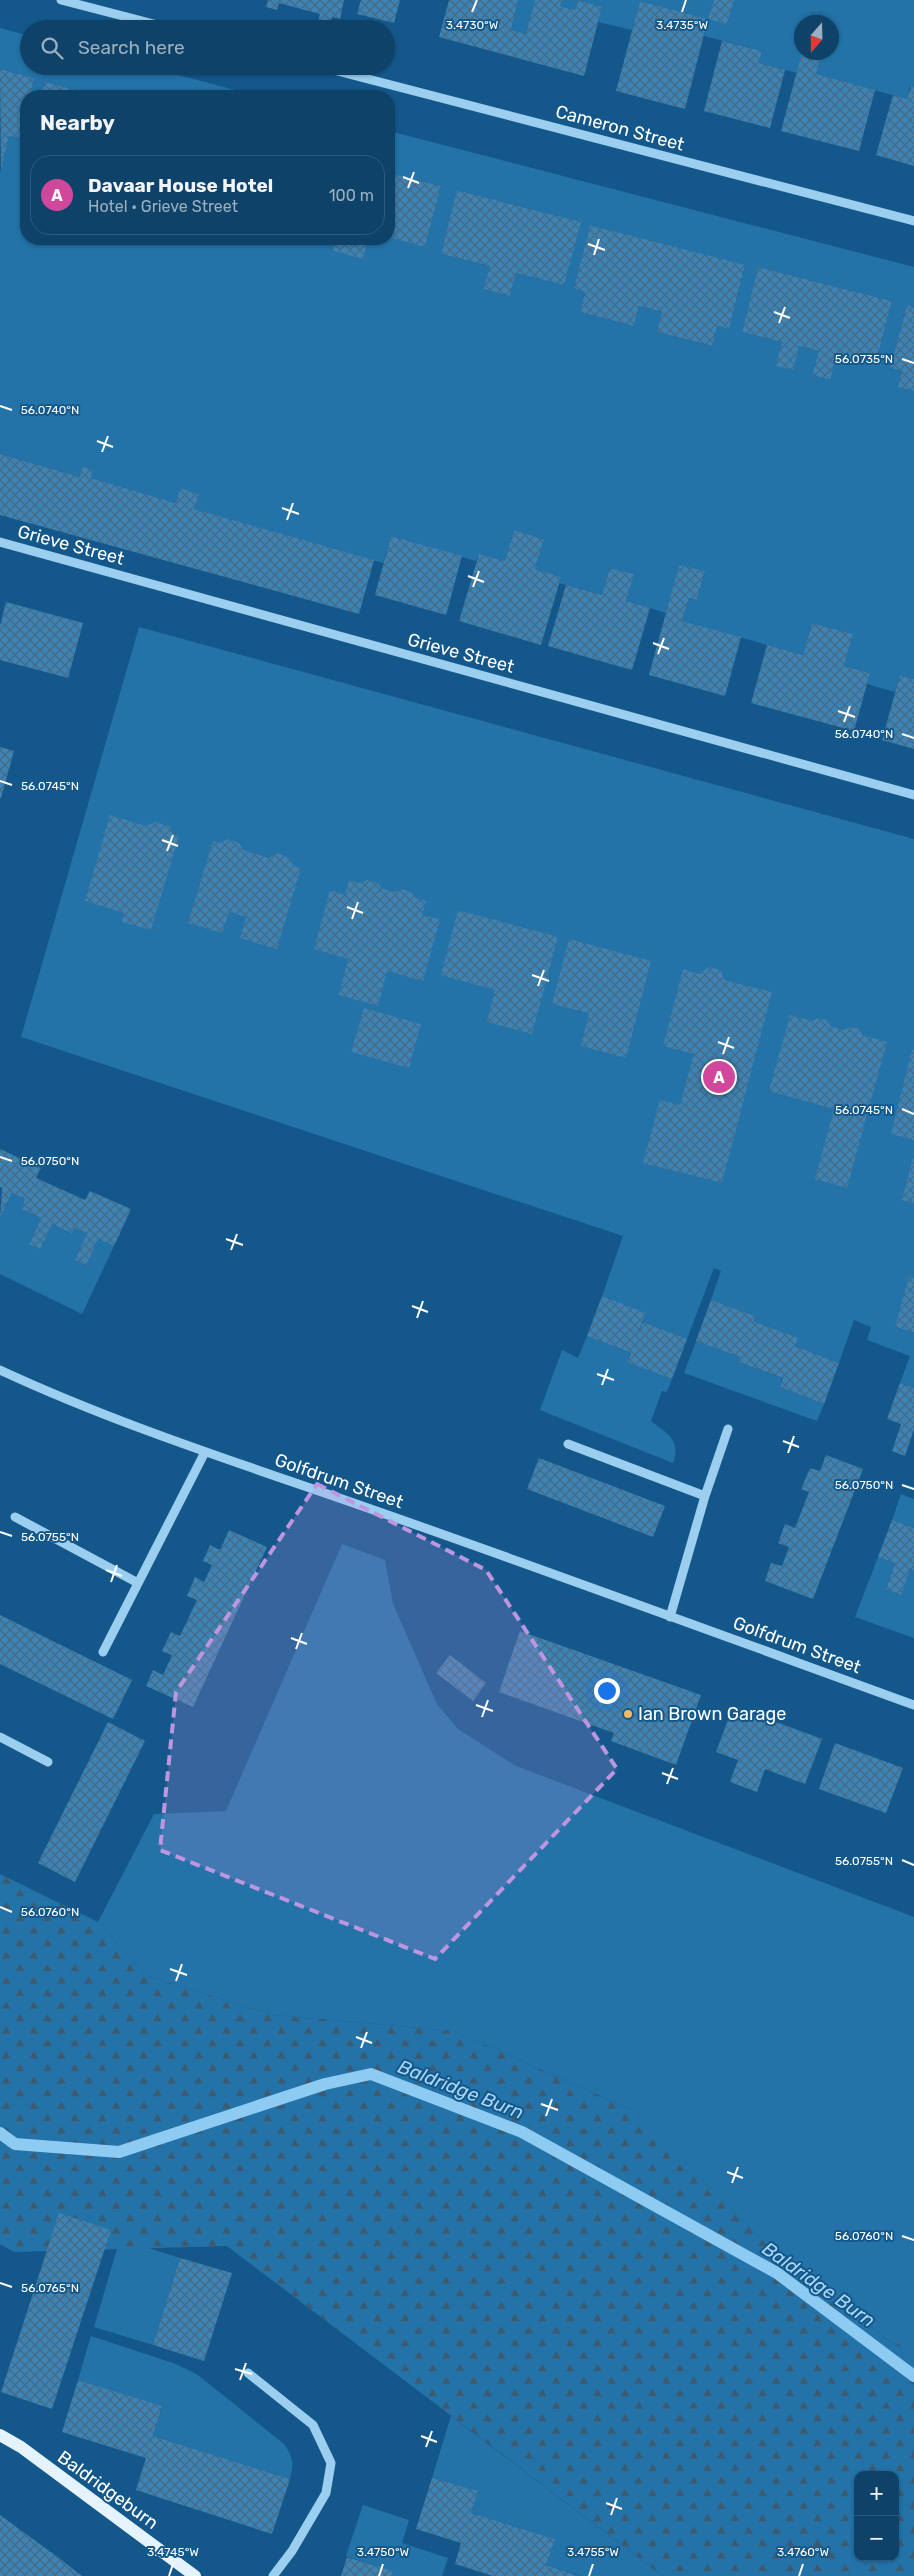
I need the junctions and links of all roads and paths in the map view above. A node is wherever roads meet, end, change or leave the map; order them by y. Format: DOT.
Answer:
graph roads {
  1 [pos="62,0"];
  2 [pos="139,20"];
  3 [pos="353,75"];
  4 [pos="914,220"];
  5 [pos="0,542"];
  6 [pos="914,795"];
  7 [pos="0,1370"];
  8 [pos="728,1429"];
  9 [pos="568,1444"];
  10 [pos="205,1452"];
  11 [pos="705,1496"];
  12 [pos="15,1517"];
  13 [pos="138,1583"];
  14 [pos="670,1616"];
  15 [pos="104,1652"];
  16 [pos="914,1705"];
  17 [pos="0,1737"];
  18 [pos="48,1762"];
  19 [pos="248,2373"];
  20 [pos="0,2435"];
  21 [pos="195,2576"];
  22 [pos="273,2576"];
  1 -- 2 [label="street"];
  3 -- 4 [label="street, Cameron Street"];
  5 -- 6 [label="street, Grieve Street"];
  7 -- 10 [label="street, Golfdrum Street"];
  8 -- 11 [label="street"];
  9 -- 11 [label="street"];
  10 -- 13 [label="street"];
  10 -- 14 [label="street, Golfdrum Street"];
  11 -- 14 [label="street"];
  12 -- 13 [label="street"];
  13 -- 15 [label="street"];
  14 -- 16 [label="street, Golfdrum Street"];
  17 -- 18 [label="street"];
  19 -- 22 [label="street"];
  20 -- 21 [label="main road, Baldridgeburn"];
}
